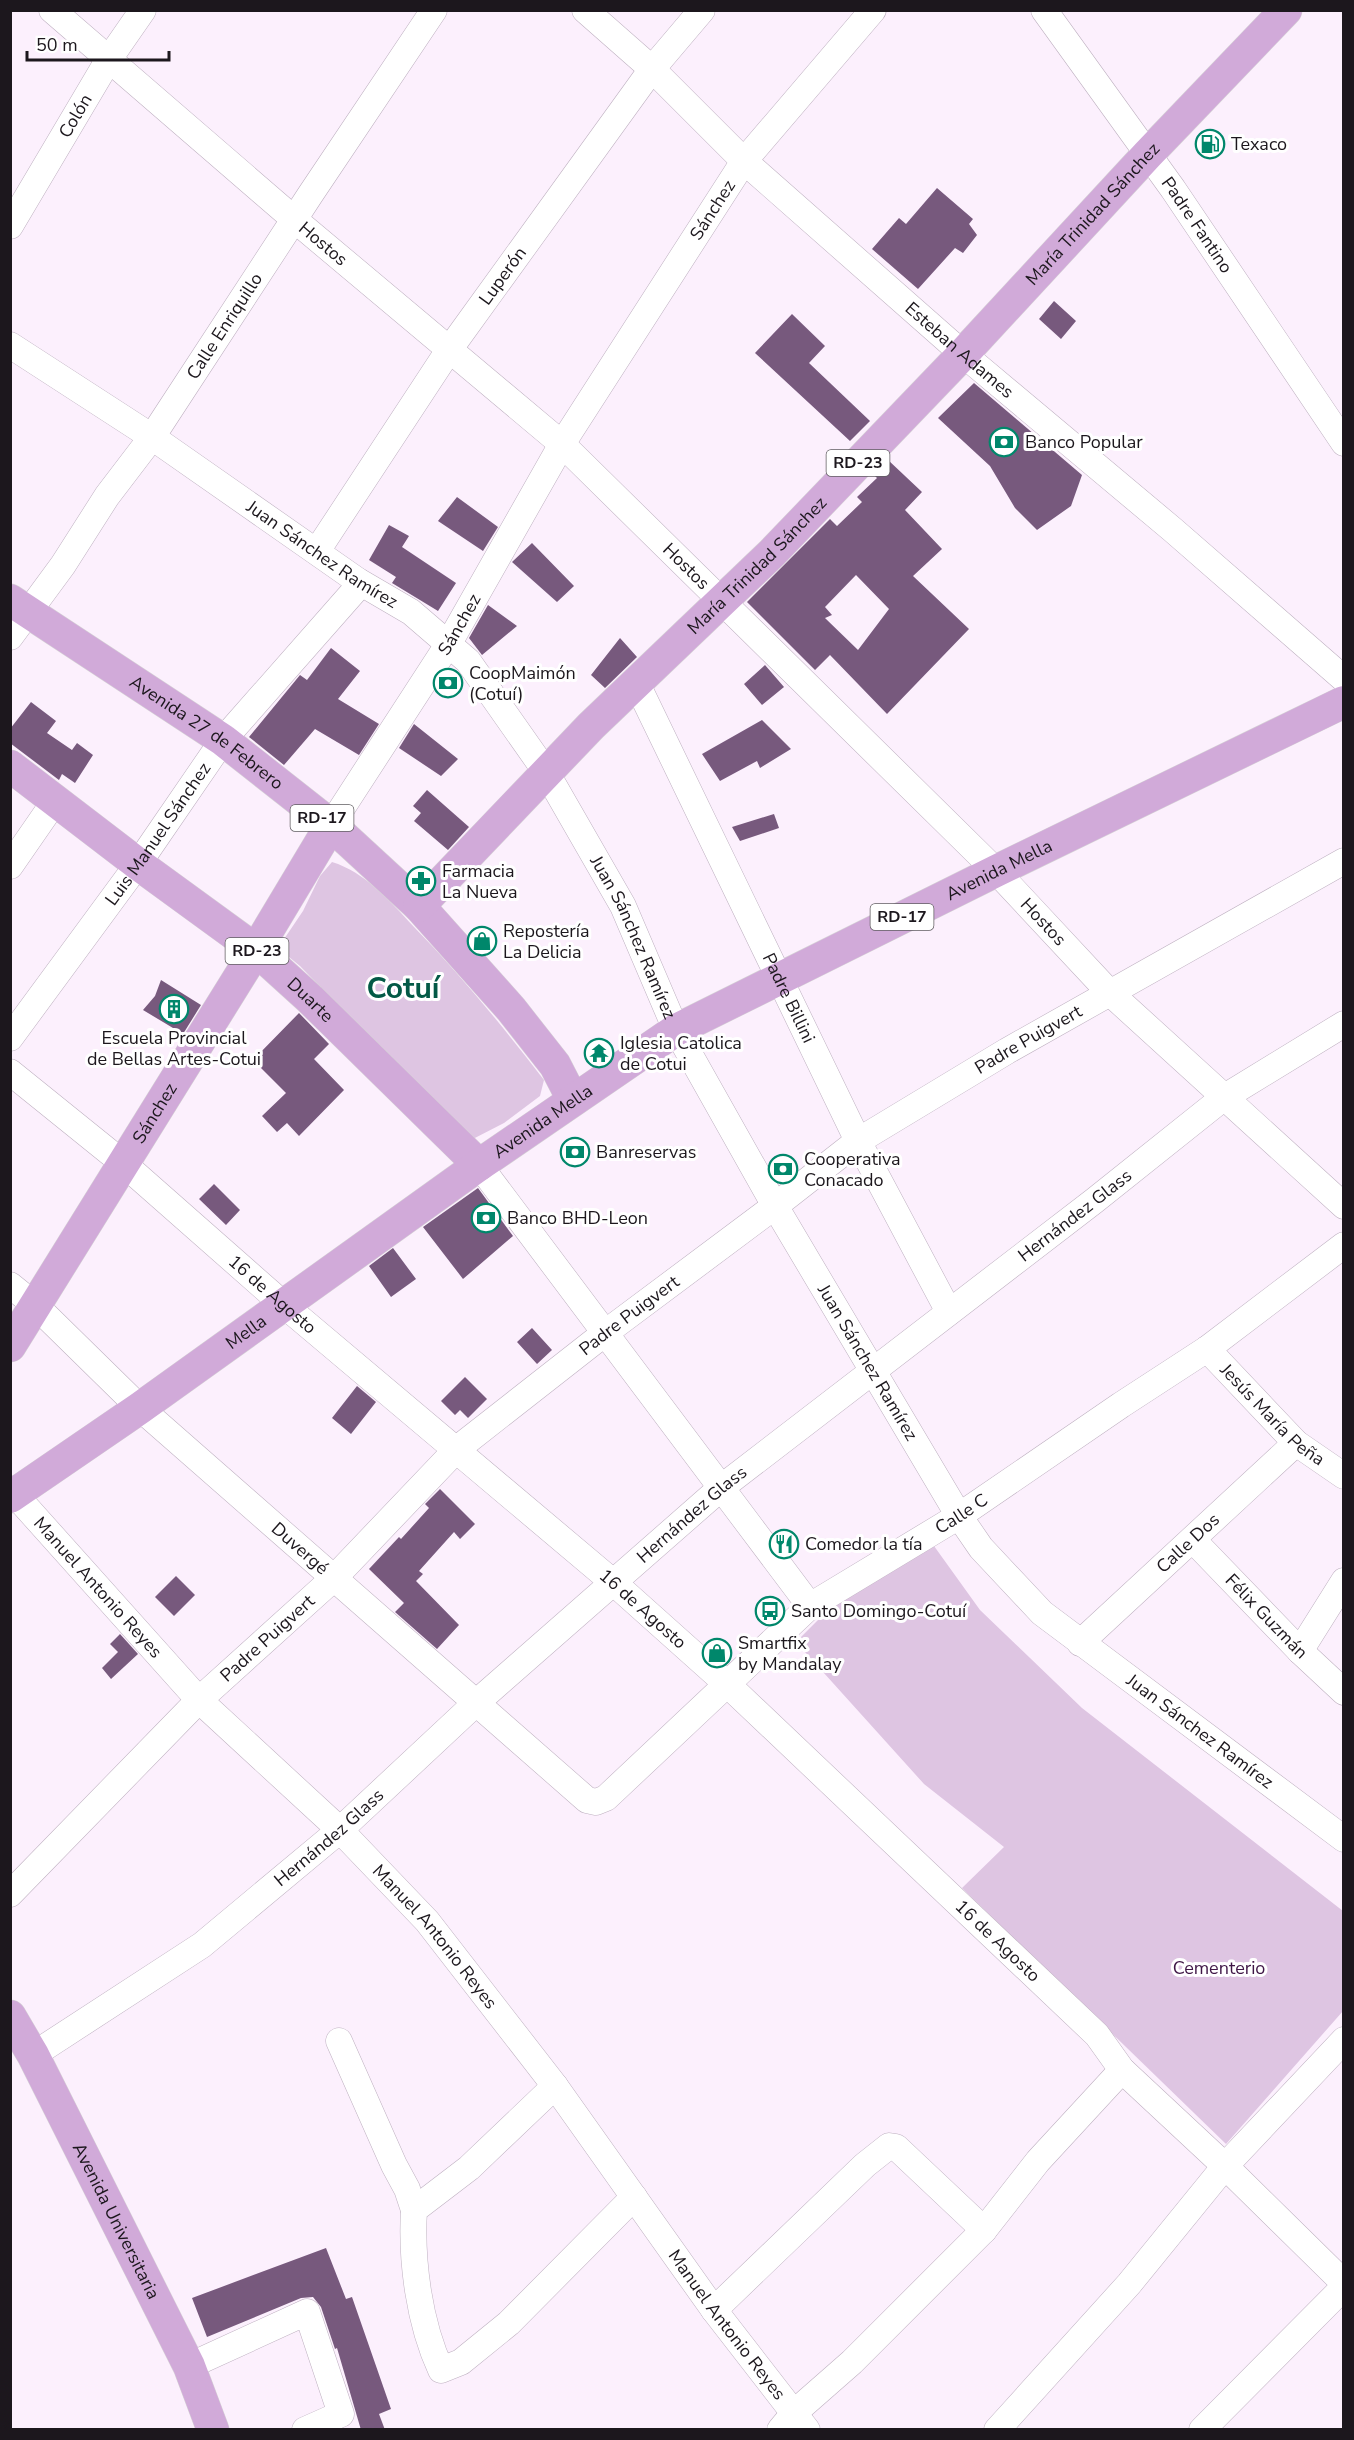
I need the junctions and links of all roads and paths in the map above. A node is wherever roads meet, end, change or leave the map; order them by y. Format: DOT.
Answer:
graph roads {
  1 [pos="52,10"];
  2 [pos="143,10"];
  3 [pos="434,10"];
  4 [pos="585,10"];
  5 [pos="702,10"];
  6 [pos="873,10"];
  7 [pos="1044,10"];
  8 [pos="1286,10"];
  9 [pos="109,59"];
  10 [pos="652,69"];
  11 [pos="1148,154"];
  12 [pos="744,161"];
  13 [pos="295,220"];
  14 [pos="10,226"];
  15 [pos="10,345"];
  16 [pos="449,350"];
  17 [pos="963,354"];
  18 [pos="152,437"];
  19 [pos="1344,443"];
  20 [pos="562,444"];
  21 [pos="317,551"];
  22 [pos="358,581"];
  23 [pos="722,602"];
  24 [pos="20,606"];
  25 [pos="10,637"];
  26 [pos="449,643"];
  27 [pos="1344,679"];
  28 [pos="636,682"];
  29 [pos="1344,702"];
  30 [pos="223,740"];
  31 [pos="10,766"];
  32 [pos="546,772"];
  33 [pos="54,801"];
  34 [pos="331,825"];
  35 [pos="1344,861"];
  36 [pos="138,864"];
  37 [pos="10,866"];
  38 [pos="996,871"];
  39 [pos="419,906"];
  40 [pos="256,950"];
  41 [pos="778,978"];
  42 [pos="1109,992"];
  43 [pos="1344,1024"];
  44 [pos="676,1030"];
  45 [pos="10,1038"];
  46 [pos="10,1072"];
  47 [pos="1223,1098"];
  48 [pos="573,1100"];
  49 [pos="858,1141"];
  50 [pos="124,1164"];
  51 [pos="479,1165"];
  52 [pos="775,1206"];
  53 [pos="1344,1206"];
  54 [pos="1344,1245"];
  55 [pos="10,1285"];
  56 [pos="284,1305"];
  57 [pos="36,1306"];
  58 [pos="949,1312"];
  59 [pos="605,1333"];
  60 [pos="10,1346"];
  61 [pos="1207,1349"];
  62 [pos="873,1369"];
  63 [pos="140,1408"];
  64 [pos="1296,1443"];
  65 [pos="457,1449"];
  66 [pos="1344,1476"];
  67 [pos="722,1487"];
  68 [pos="12,1493"];
  69 [pos="959,1516"];
  70 [pos="1193,1540"];
  71 [pos="334,1578"];
  72 [pos="1344,1581"];
  73 [pos="614,1583"];
  74 [pos="810,1606"];
  75 [pos="1080,1643"];
  76 [pos="1300,1651"];
  77 [pos="727,1684"];
  78 [pos="1344,1692"];
  79 [pos="199,1700"];
  80 [pos="477,1702"];
  81 [pos="596,1802"];
  82 [pos="340,1830"];
  83 [pos="1344,1839"];
  84 [pos="10,1894"];
  85 [pos="10,2016"];
  86 [pos="1344,2040"];
  87 [pos="339,2041"];
  88 [pos="33,2055"];
  89 [pos="1122,2070"];
  90 [pos="555,2086"];
  91 [pos="1225,2166"];
  92 [pos="634,2197"];
  93 [pos="414,2210"];
  94 [pos="984,2230"];
  95 [pos="1344,2285"];
  96 [pos="714,2310"];
  97 [pos="189,2366"];
  98 [pos="794,2424"];
  99 [pos="213,2430"];
  100 [pos="305,2430"];
  101 [pos="997,2430"];
  102 [pos="1202,2430"];
  1 -- 9 [label="street, Hostos"];
  2 -- 9 [label="street, Colón"];
  3 -- 13 [label="street, Calle Enriquillo"];
  4 -- 10 [label="street, Esteban Adames"];
  5 -- 10 [label="street, Luperón"];
  6 -- 12 [label="street, Sánchez"];
  7 -- 11 [label="street, Padre Fantino"];
  8 -- 11 [label="main road, María Trinidad Sánchez / RD-23"];
  9 -- 13 [label="street, Hostos"];
  9 -- 14 [label="street, Colón"];
  10 -- 12 [label="street, Esteban Adames"];
  10 -- 16 [label="street, Luperón"];
  11 -- 17 [label="main road, María Trinidad Sánchez / RD-23"];
  11 -- 19 [label="street, Padre Fantino"];
  12 -- 17 [label="street, Esteban Adames"];
  12 -- 20 [label="street, Sánchez"];
  13 -- 16 [label="street, Hostos"];
  13 -- 18 [label="street, Calle Enriquillo"];
  15 -- 18 [label="street, Juan Sánchez Ramírez"];
  16 -- 20 [label="street, Hostos"];
  16 -- 21 [label="street, Luperón"];
  17 -- 23 [label="main road, María Trinidad Sánchez / RD-23"];
  17 -- 27 [label="street, Esteban Adames"];
  18 -- 21 [label="street, Juan Sánchez Ramírez"];
  18 -- 24 [label="street, Calle Enriquillo"];
  20 -- 23 [label="street, Hostos"];
  20 -- 26 [label="street, Sánchez"];
  21 -- 22 [label="street, Juan Sánchez Ramírez"];
  22 -- 26 [label="street, Juan Sánchez Ramírez"];
  22 -- 30 [label="street, Luis Manuel Sánchez"];
  23 -- 28 [label="main road, María Trinidad Sánchez / RD-23"];
  23 -- 38 [label="street, Hostos"];
  24 -- 25 [label="street, Calle Enriquillo"];
  24 -- 30 [label="main road, Avenida 27 de Febrero / RD-17"];
  26 -- 32 [label="street, Juan Sánchez Ramírez"];
  26 -- 34 [label="street, Sánchez"];
  28 -- 32 [label="main road, María Trinidad Sánchez / RD-23"];
  28 -- 41 [label="street, Padre Billini"];
  29 -- 38 [label="main road, Avenida Mella / RD-17"];
  30 -- 34 [label="main road, Avenida 27 de Febrero / RD-17"];
  30 -- 36 [label="street, Luis Manuel Sánchez"];
  31 -- 33 [label="main road, Duarte / RD-23"];
  32 -- 39 [label="main road, María Trinidad Sánchez / RD-23"];
  32 -- 44 [label="street, Juan Sánchez Ramírez"];
  33 -- 36 [label="main road, Duarte / RD-23"];
  33 -- 37 [label="street"];
  34 -- 39 [label="main road, Avenida 27 de Febrero / RD-17"];
  34 -- 40 [label="main road, Sánchez"];
  35 -- 42 [label="street, Padre Puigvert"];
  36 -- 40 [label="main road, Duarte / RD-23"];
  36 -- 45 [label="street, Luis Manuel Sánchez"];
  38 -- 41 [label="main road, Avenida Mella / RD-17"];
  38 -- 42 [label="street, Hostos"];
  39 -- 48 [label="main road, Avenida 27 de Febrero / RD-17"];
  40 -- 50 [label="main road, Sánchez"];
  40 -- 51 [label="main road, Duarte / RD-23"];
  41 -- 44 [label="main road, Avenida Mella / RD-17"];
  41 -- 49 [label="street, Padre Billini"];
  42 -- 47 [label="street, Hostos"];
  42 -- 49 [label="street, Padre Puigvert"];
  43 -- 47 [label="street, Hernández Glass"];
  44 -- 48 [label="main road, Avenida Mella / RD-17"];
  44 -- 52 [label="street, Juan Sánchez Ramírez"];
  46 -- 50 [label="street, 16 de Agosto"];
  47 -- 53 [label="street, Hostos"];
  47 -- 58 [label="street, Hernández Glass"];
  48 -- 51 [label="main road, Avenida Mella / RD-17"];
  49 -- 52 [label="street, Padre Puigvert"];
  49 -- 58 [label="street, Padre Billini"];
  50 -- 56 [label="street, 16 de Agosto"];
  50 -- 57 [label="main road, Sánchez"];
  51 -- 56 [label="main road, Mella"];
  51 -- 59 [label="street"];
  52 -- 59 [label="street, Padre Puigvert"];
  52 -- 62 [label="street, Juan Sánchez Ramírez"];
  54 -- 61 [label="street, Calle C"];
  55 -- 57 [label="street, Duvergé"];
  56 -- 63 [label="main road, Mella"];
  56 -- 65 [label="street, 16 de Agosto"];
  57 -- 60 [label="main road, Sánchez"];
  57 -- 63 [label="street, Duvergé"];
  58 -- 62 [label="street, Hernández Glass"];
  59 -- 65 [label="street, Padre Puigvert"];
  59 -- 67 [label="street"];
  61 -- 64 [label="street, Jesús María Peña"];
  61 -- 69 [label="street, Calle C"];
  62 -- 67 [label="street, Hernández Glass"];
  62 -- 69 [label="street, Juan Sánchez Ramírez"];
  63 -- 68 [label="main road, Mella"];
  63 -- 71 [label="street, Duvergé"];
  64 -- 66 [label="street, Jesús María Peña"];
  64 -- 70 [label="street, Calle Dos"];
  65 -- 71 [label="street, Padre Puigvert"];
  65 -- 73 [label="street, 16 de Agosto"];
  67 -- 73 [label="street, Hernández Glass"];
  67 -- 74 [label="street"];
  68 -- 79 [label="street, Manuel Antonio Reyes"];
  69 -- 74 [label="street, Calle C"];
  69 -- 75 [label="street, Juan Sánchez Ramírez"];
  70 -- 75 [label="street, Calle Dos"];
  70 -- 76 [label="street, Félix Guzmán"];
  71 -- 79 [label="street, Padre Puigvert"];
  71 -- 80 [label="street, Duvergé"];
  72 -- 76 [label="street"];
  73 -- 77 [label="street, 16 de Agosto"];
  73 -- 80 [label="street, Hernández Glass"];
  74 -- 77 [label="street, Calle C"];
  75 -- 83 [label="street, Juan Sánchez Ramírez"];
  76 -- 78 [label="street, Félix Guzmán"];
  77 -- 81 [label="street, Calle C"];
  77 -- 89 [label="street, 16 de Agosto"];
  79 -- 82 [label="street, Manuel Antonio Reyes"];
  79 -- 84 [label="street, Padre Puigvert"];
  80 -- 81 [label="street, Duvergé"];
  80 -- 82 [label="street, Hernández Glass"];
  82 -- 88 [label="street, Hernández Glass"];
  82 -- 90 [label="street, Manuel Antonio Reyes"];
  85 -- 88 [label="main road, Avenida Universitaria"];
  86 -- 91 [label="street"];
  87 -- 93 [label="street"];
  88 -- 97 [label="main road, Avenida Universitaria"];
  89 -- 91 [label="street, 16 de Agosto"];
  89 -- 94 [label="street"];
  90 -- 92 [label="street, Manuel Antonio Reyes"];
  90 -- 93 [label="street"];
  91 -- 95 [label="street, 16 de Agosto"];
  91 -- 101 [label="street"];
  92 -- 93 [label="street"];
  92 -- 96 [label="street, Manuel Antonio Reyes"];
  94 -- 96 [label="street"];
  94 -- 98 [label="street"];
  95 -- 102 [label="street"];
  96 -- 98 [label="street, Manuel Antonio Reyes"];
  97 -- 99 [label="main road, Avenida Universitaria"];
  97 -- 100 [label="street"];
}
